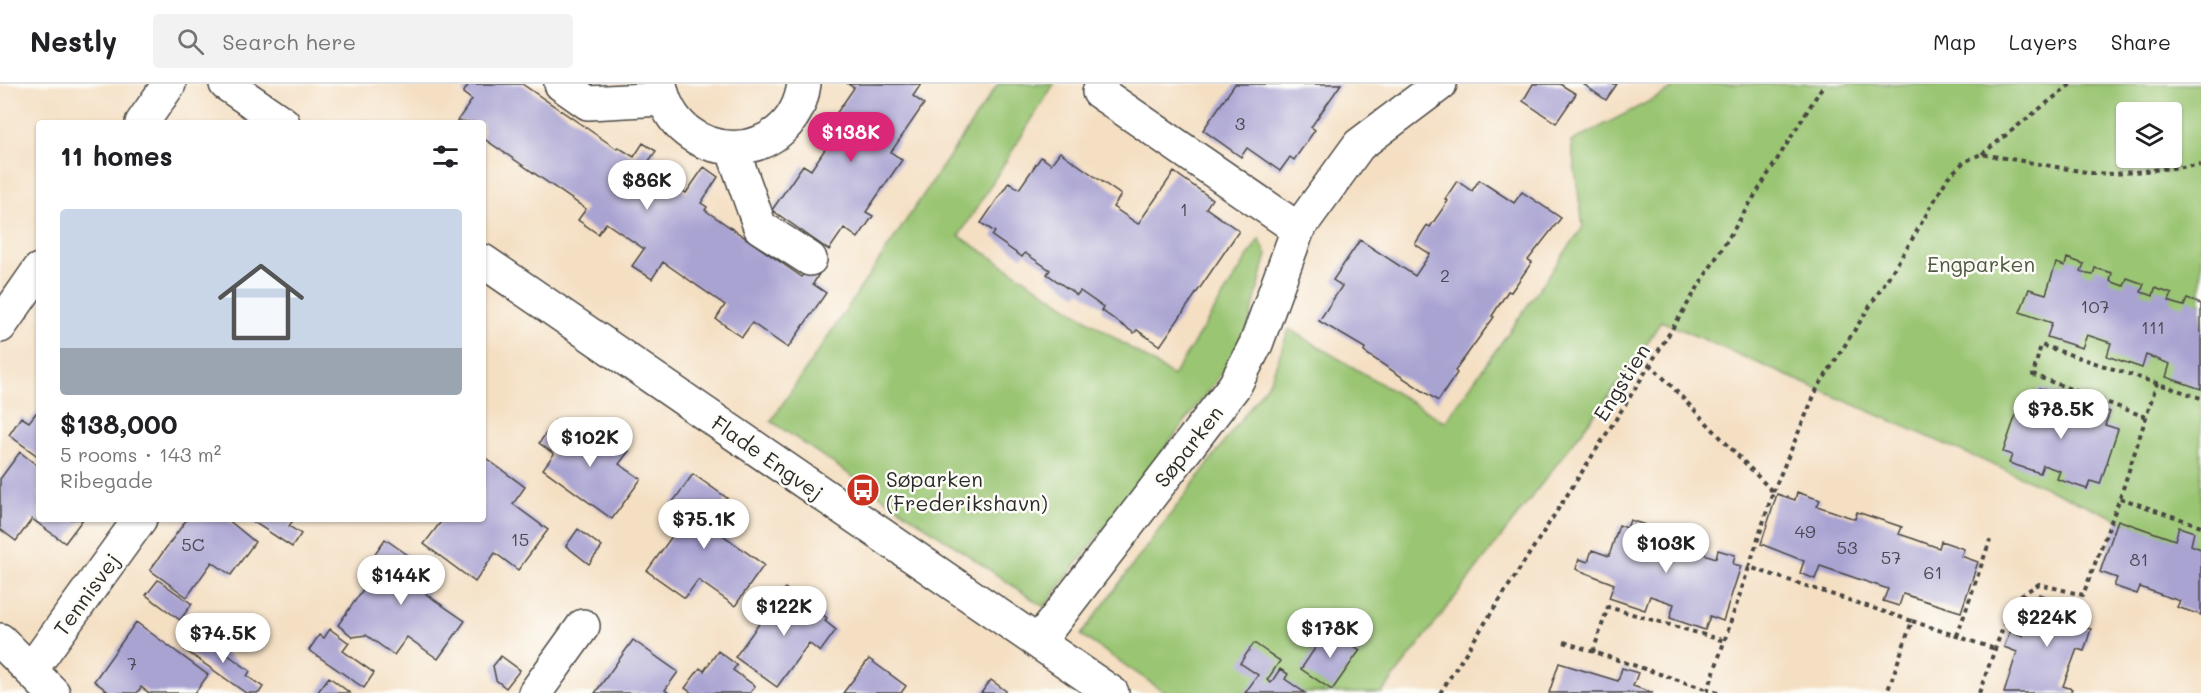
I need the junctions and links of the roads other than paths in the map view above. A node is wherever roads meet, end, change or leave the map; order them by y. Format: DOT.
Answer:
graph roads {
  1 [pos="169,84"];
  2 [pos="226,84"];
  3 [pos="561,84"];
  4 [pos="804,84"];
  5 [pos="1440,84"];
  6 [pos="661,91"];
  7 [pos="1099,92"];
  8 [pos="144,120"];
  9 [pos="279,120"];
  10 [pos="732,148"];
  11 [pos="1298,229"];
  12 [pos="810,259"];
  13 [pos="486,263"];
  14 [pos="36,274"];
  15 [pos="0,326"];
  16 [pos="138,522"];
  17 [pos="583,626"];
  18 [pos="0,640"];
  19 [pos="1038,642"];
  20 [pos="41,685"];
  21 [pos="535,693"];
  22 [pos="1112,693"];
  1 -- 8 [label="street"];
  2 -- 9 [label="street"];
  3 -- 6 [label="street"];
  4 -- 10 [label="street"];
  5 -- 11 [label="street, Søparken"];
  6 -- 10 [label="street"];
  7 -- 11 [label="street"];
  10 -- 12 [label="street"];
  11 -- 19 [label="street, Søparken"];
  13 -- 19 [label="street, Flade Engvej"];
  14 -- 15 [label="street"];
  16 -- 20 [label="street, Tennisvej"];
  17 -- 21 [label="street"];
  18 -- 20 [label="street, Tennisvej"];
  19 -- 22 [label="street, Flade Engvej"];
}
